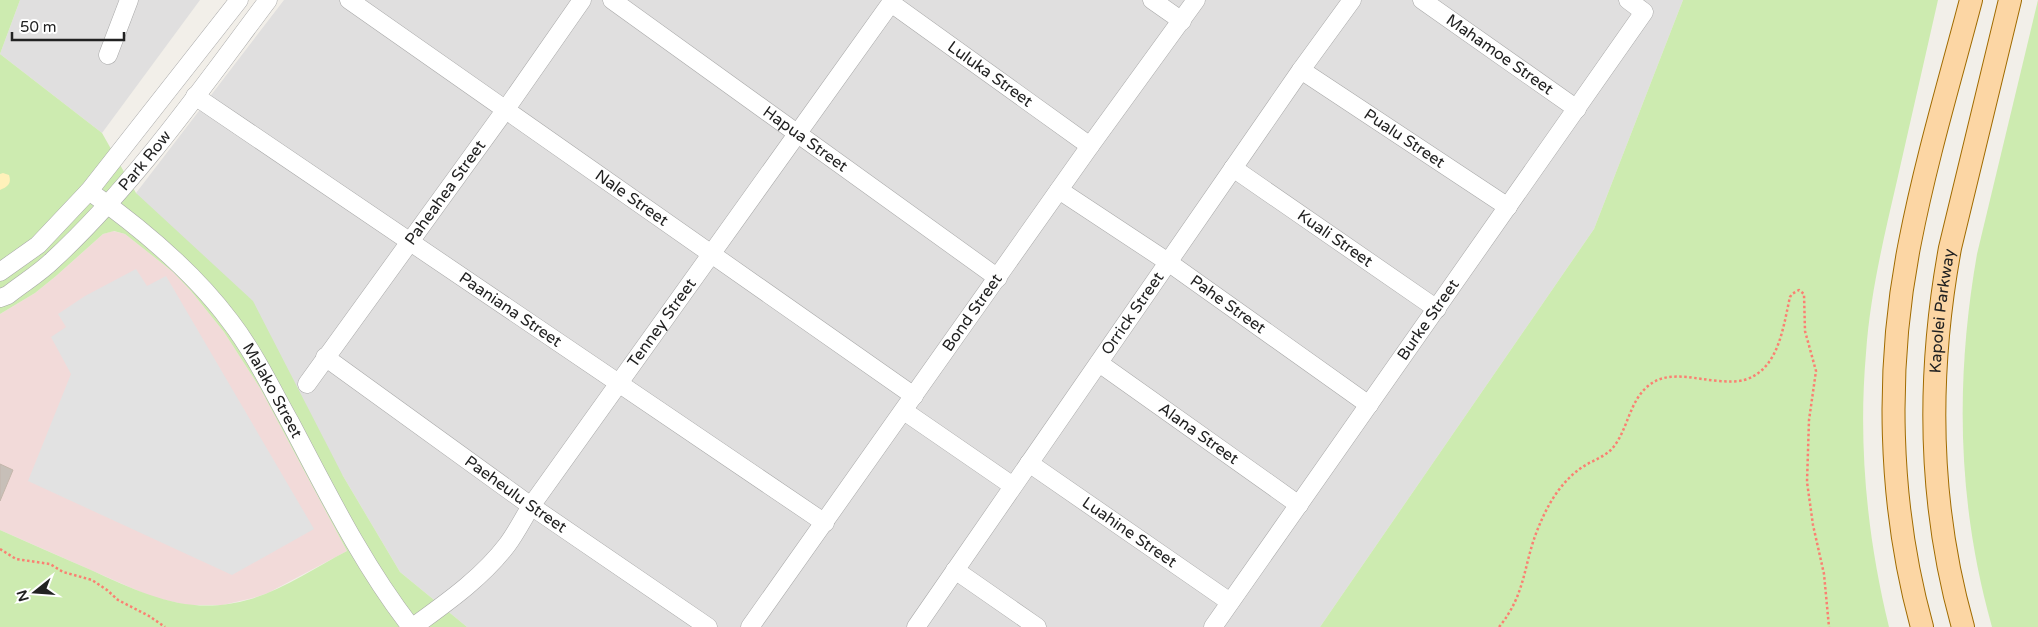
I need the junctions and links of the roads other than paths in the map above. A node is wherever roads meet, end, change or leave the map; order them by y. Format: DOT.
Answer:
graph roads {
  1 [pos="129,0"];
  2 [pos="238,0"];
  3 [pos="268,0"];
  4 [pos="349,0"];
  5 [pos="582,0"];
  6 [pos="612,0"];
  7 [pos="1152,0"];
  8 [pos="1196,0"];
  9 [pos="1352,0"];
  10 [pos="1422,0"];
  11 [pos="1628,0"];
  12 [pos="1970,0"];
  13 [pos="2010,0"];
  14 [pos="892,1"];
  15 [pos="1182,20"];
  16 [pos="108,55"];
  17 [pos="1301,70"];
  18 [pos="195,96"];
  19 [pos="1577,108"];
  20 [pos="506,109"];
  21 [pos="798,133"];
  22 [pos="1090,146"];
  23 [pos="1233,168"];
  24 [pos="1059,190"];
  25 [pos="89,191"];
  26 [pos="108,205"];
  27 [pos="1508,207"];
  28 [pos="409,240"];
  29 [pos="711,254"];
  30 [pos="1168,262"];
  31 [pos="0,272"];
  32 [pos="998,278"];
  33 [pos="0,298"];
  34 [pos="1437,309"];
  35 [pos="325,357"];
  36 [pos="1099,363"];
  37 [pos="620,383"];
  38 [pos="307,384"];
  39 [pos="914,396"];
  40 [pos="1369,405"];
  41 [pos="904,411"];
  42 [pos="1029,463"];
  43 [pos="1013,486"];
  44 [pos="1299,505"];
  45 [pos="531,506"];
  46 [pos="825,523"];
  47 [pos="955,570"];
  48 [pos="1230,602"];
  49 [pos="412,627"];
  50 [pos="708,627"];
  51 [pos="750,627"];
  52 [pos="916,627"];
  53 [pos="1037,627"];
  54 [pos="1213,627"];
  55 [pos="1922,627"];
  56 [pos="1963,627"];
  1 -- 16 [label="street"];
  2 -- 25 [label="street, Park Row"];
  3 -- 18 [label="street, Park Row"];
  4 -- 20 [label="street, Nale Street"];
  5 -- 20 [label="street, Paheahea Street"];
  6 -- 21 [label="street, Hapua Street"];
  7 -- 15 [label="street"];
  8 -- 15 [label="street, Bond Street"];
  9 -- 17 [label="street, Orrick Street"];
  10 -- 19 [label="street, Mahamoe Street"];
  11 -- 19 [label="street, Burke Street"];
  12 -- 55 [label="main road"];
  13 -- 56 [label="main road, Kapolei Parkway"];
  14 -- 21 [label="street, Tenney Street"];
  14 -- 22 [label="street, Luluka Street"];
  15 -- 22 [label="street, Bond Street"];
  17 -- 23 [label="street, Orrick Street"];
  17 -- 27 [label="street, Pualu Street"];
  18 -- 26 [label="street, Park Row"];
  18 -- 28 [label="street, Paaniana Street"];
  19 -- 27 [label="street, Burke Street"];
  20 -- 28 [label="street, Paheahea Street"];
  20 -- 29 [label="street, Nale Street"];
  21 -- 29 [label="street, Tenney Street"];
  21 -- 32 [label="street, Hapua Street"];
  22 -- 24 [label="street, Bond Street"];
  23 -- 30 [label="street, Orrick Street"];
  23 -- 34 [label="street, Kuali Street"];
  24 -- 30 [label="street, Pahe Street"];
  24 -- 32 [label="street, Bond Street"];
  25 -- 26 [label="street, Malako Street"];
  25 -- 31 [label="street, Park Row"];
  26 -- 33 [label="street, Park Row"];
  26 -- 49 [label="street, Malako Street"];
  27 -- 34 [label="street, Burke Street"];
  28 -- 35 [label="street, Paheahea Street"];
  28 -- 37 [label="street, Paaniana Street"];
  29 -- 37 [label="street, Tenney Street"];
  29 -- 39 [label="street, Nale Street"];
  30 -- 36 [label="street, Orrick Street"];
  30 -- 40 [label="street, Pahe Street"];
  32 -- 39 [label="street, Bond Street"];
  34 -- 40 [label="street, Burke Street"];
  35 -- 38 [label="street, Paheahea Street"];
  35 -- 45 [label="street, Paeheulu Street"];
  36 -- 42 [label="street, Orrick Street"];
  36 -- 44 [label="street, Alana Street"];
  37 -- 45 [label="street, Tenney Street"];
  37 -- 46 [label="street, Paaniana Street"];
  39 -- 41 [label="street, Bond Street"];
  40 -- 44 [label="street, Burke Street"];
  41 -- 43 [label="street"];
  41 -- 46 [label="street, Bond Street"];
  42 -- 43 [label="street, Orrick Street"];
  42 -- 48 [label="street, Luahine Street"];
  43 -- 47 [label="street, Orrick Street"];
  44 -- 48 [label="street, Burke Street"];
  45 -- 49 [label="street, Tenney Street"];
  45 -- 50 [label="street, Paeheulu Street"];
  46 -- 51 [label="street, Bond Street"];
  47 -- 52 [label="street, Orrick Street"];
  47 -- 53 [label="street"];
  48 -- 54 [label="street, Burke Street"];
}
